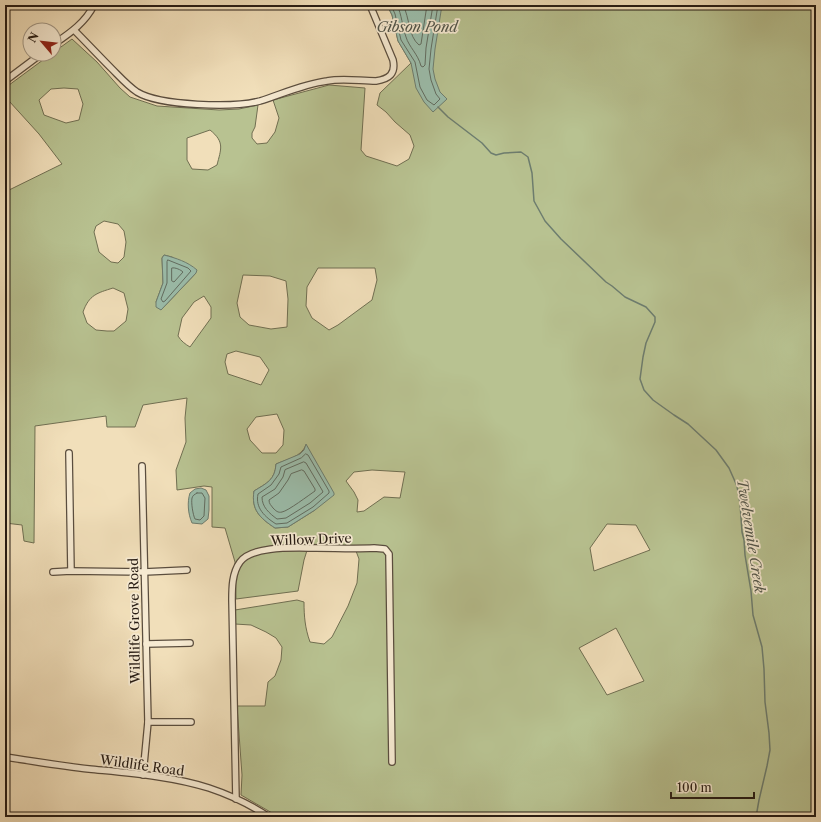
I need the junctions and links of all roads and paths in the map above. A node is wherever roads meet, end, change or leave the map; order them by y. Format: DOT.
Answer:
graph roads {
  1 [pos="94,5"];
  2 [pos="370,5"];
  3 [pos="74,30"];
  4 [pos="62,38"];
  5 [pos="30,62"];
  6 [pos="5,81"];
  7 [pos="69,453"];
  8 [pos="142,466"];
  9 [pos="187,570"];
  10 [pos="71,571"];
  11 [pos="53,572"];
  12 [pos="144,572"];
  13 [pos="190,643"];
  14 [pos="146,644"];
  15 [pos="148,722"];
  16 [pos="190,722"];
  17 [pos="5,757"];
  18 [pos="392,762"];
  19 [pos="143,775"];
  20 [pos="236,799"];
  21 [pos="269,817"];
  1 -- 3 [label="street"];
  2 -- 3 [label="street"];
  3 -- 4 [label="street"];
  5 -- 6 [label="street"];
  7 -- 10 [label="street"];
  8 -- 12 [label="street, Wildlife Grove Road"];
  9 -- 12 [label="street"];
  10 -- 11 [label="street"];
  10 -- 12 [label="street"];
  12 -- 14 [label="street, Wildlife Grove Road"];
  13 -- 14 [label="street"];
  14 -- 15 [label="street, Wildlife Grove Road"];
  15 -- 16 [label="street"];
  15 -- 19 [label="street, Wildlife Grove Road"];
  17 -- 19 [label="street, Wildlife Road"];
  18 -- 20 [label="street, Willow Drive"];
  19 -- 20 [label="street, Wildlife Road"];
  20 -- 21 [label="street, Wildlife Road"];
}
